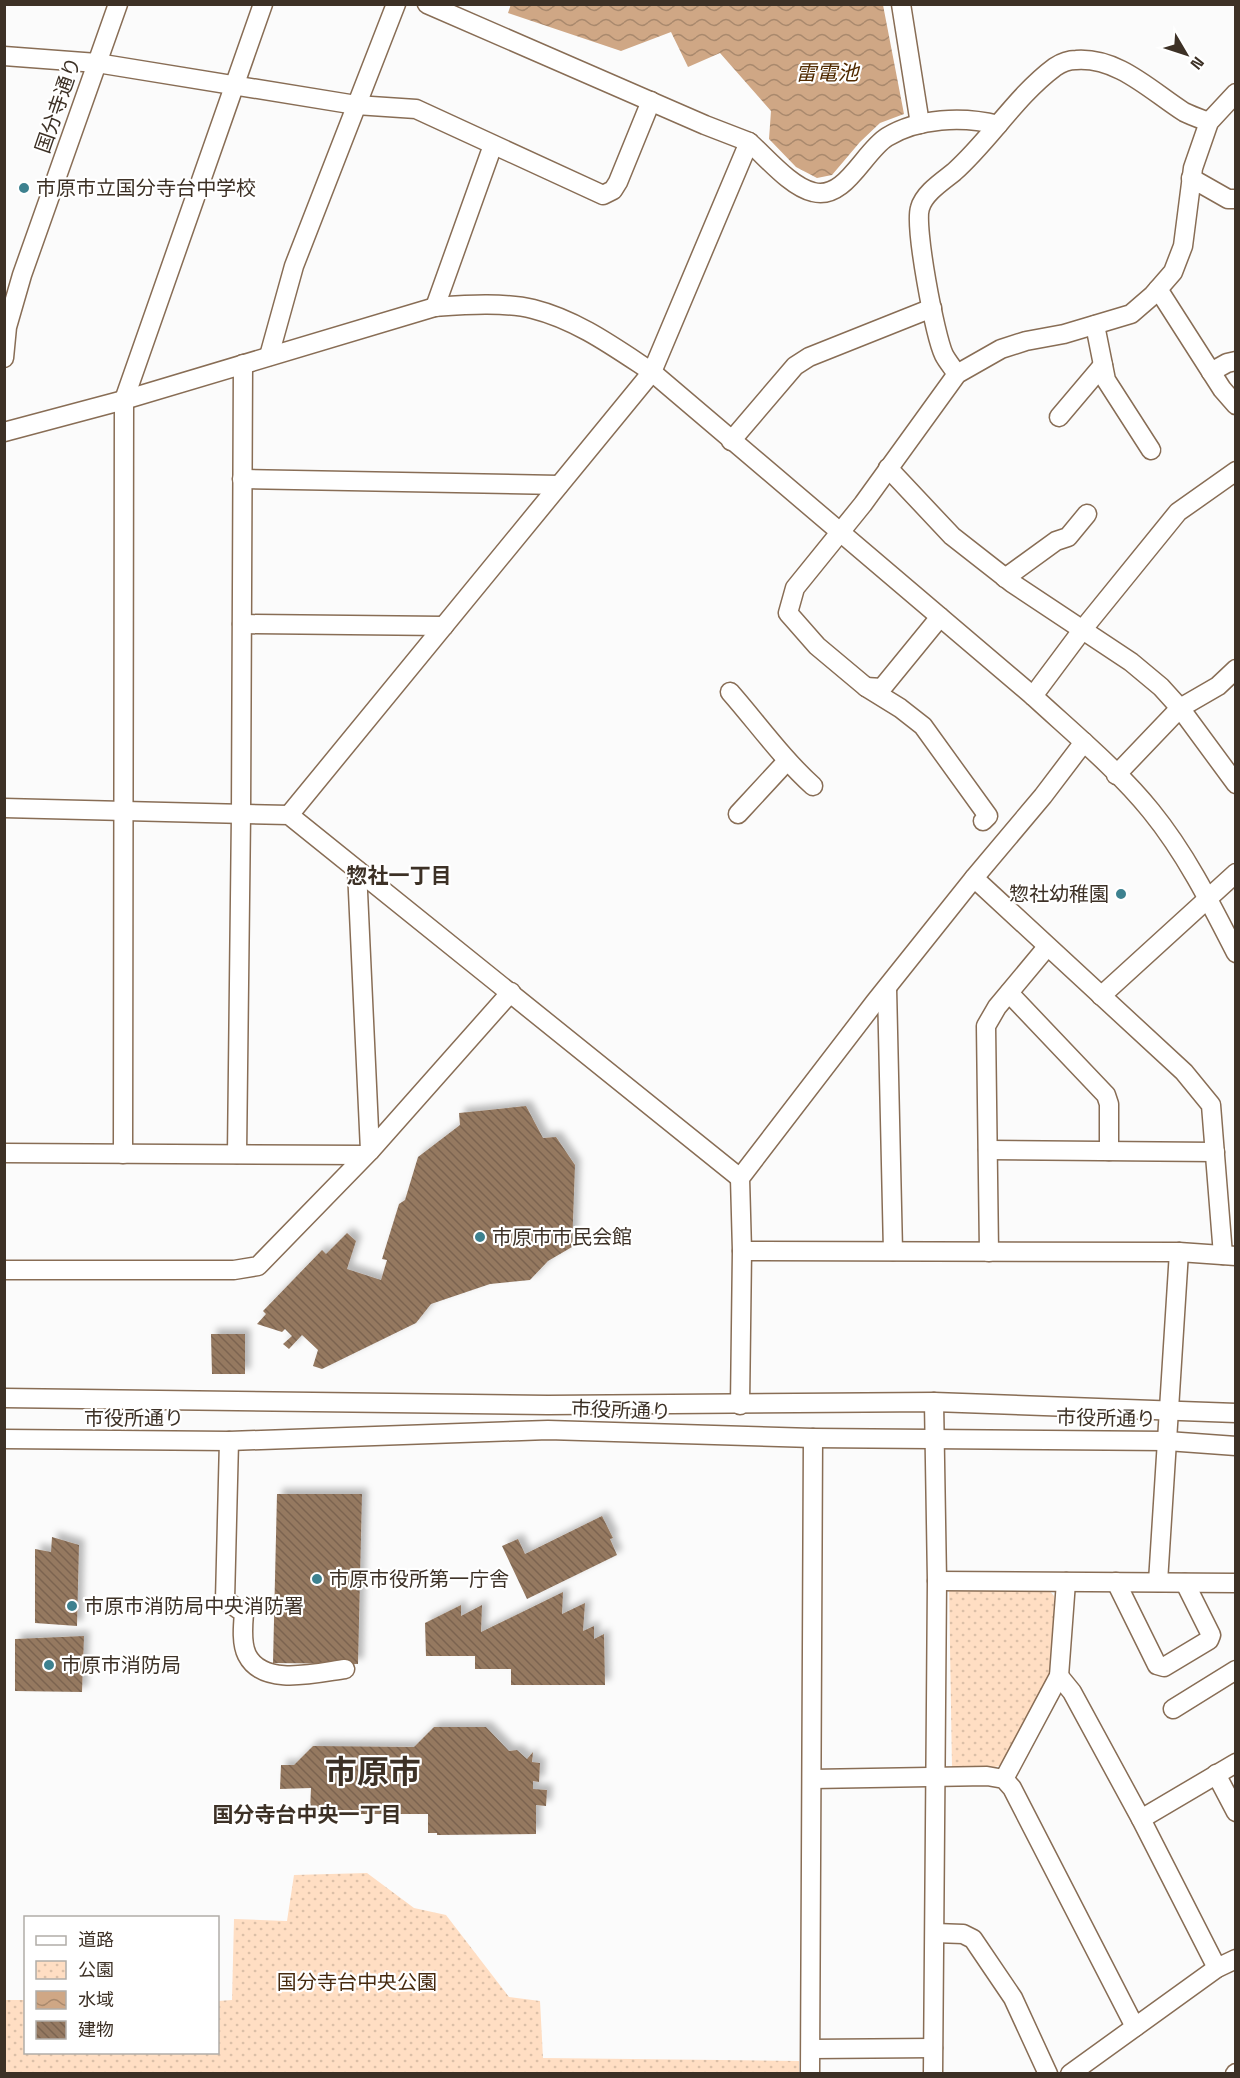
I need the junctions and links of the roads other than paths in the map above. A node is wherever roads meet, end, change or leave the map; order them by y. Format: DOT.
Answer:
graph roads {
  1 [pos="118,4"];
  2 [pos="263,4"];
  3 [pos="396,4"];
  4 [pos="427,4"];
  5 [pos="902,4"];
  6 [pos="4,56"];
  7 [pos="97,63"];
  8 [pos="235,86"];
  9 [pos="1236,93"];
  10 [pos="651,101"];
  11 [pos="356,105"];
  12 [pos="1209,122"];
  13 [pos="920,124"];
  14 [pos="998,125"];
  15 [pos="749,142"];
  16 [pos="493,145"];
  17 [pos="1191,178"];
  18 [pos="1236,199"];
  19 [pos="1158,289"];
  20 [pos="435,307"];
  21 [pos="932,308"];
  22 [pos="1095,325"];
  23 [pos="269,356"];
  24 [pos="4,358"];
  25 [pos="1236,361"];
  26 [pos="243,364"];
  27 [pos="1103,365"];
  28 [pos="652,372"];
  29 [pos="1211,372"];
  30 [pos="957,374"];
  31 [pos="124,400"];
  32 [pos="1236,405"];
  33 [pos="1059,417"];
  34 [pos="4,432"];
  35 [pos="731,441"];
  36 [pos="1151,450"];
  37 [pos="888,468"];
  38 [pos="1236,471"];
  39 [pos="242,479"];
  40 [pos="559,486"];
  41 [pos="1087,514"];
  42 [pos="840,531"];
  43 [pos="1005,578"];
  44 [pos="940,617"];
  45 [pos="242,624"];
  46 [pos="444,626"];
  47 [pos="1083,629"];
  48 [pos="1236,669"];
  49 [pos="866,687"];
  50 [pos="730,692"];
  51 [pos="1033,696"];
  52 [pos="1180,708"];
  53 [pos="1084,742"];
  54 [pos="787,761"];
  55 [pos="1116,775"];
  56 [pos="1236,784"];
  57 [pos="813,786"];
  58 [pos="4,808"];
  59 [pos="125,811"];
  60 [pos="242,814"];
  61 [pos="738,814"];
  62 [pos="289,815"];
  63 [pos="983,821"];
  64 [pos="357,870"];
  65 [pos="1236,873"];
  66 [pos="974,878"];
  67 [pos="1209,899"];
  68 [pos="1047,948"];
  69 [pos="1236,953"];
  70 [pos="887,988"];
  71 [pos="511,992"];
  72 [pos="1009,993"];
  73 [pos="1101,996"];
  74 [pos="988,1150"];
  75 [pos="1109,1151"];
  76 [pos="1215,1152"];
  77 [pos="4,1153"];
  78 [pos="368,1153"];
  79 [pos="123,1154"];
  80 [pos="237,1154"];
  81 [pos="741,1178"];
  82 [pos="742,1251"];
  83 [pos="893,1251"];
  84 [pos="989,1252"];
  85 [pos="1179,1252"];
  86 [pos="1230,1256"];
  87 [pos="4,1270"];
  88 [pos="4,1398"];
  89 [pos="934,1402"];
  90 [pos="740,1405"];
  91 [pos="1168,1410"];
  92 [pos="1236,1413"];
  93 [pos="813,1438"];
  94 [pos="4,1439"];
  95 [pos="935,1439"];
  96 [pos="229,1441"];
  97 [pos="1167,1441"];
  98 [pos="1236,1446"];
  99 [pos="937,1581"];
  100 [pos="1065,1582"];
  101 [pos="1116,1582"];
  102 [pos="1158,1582"];
  103 [pos="1185,1583"];
  104 [pos="1236,1583"];
  105 [pos="345,1669"];
  106 [pos="1236,1670"];
  107 [pos="1059,1676"];
  108 [pos="1173,1709"];
  109 [pos="1236,1762"];
  110 [pos="1216,1774"];
  111 [pos="935,1776"];
  112 [pos="812,1779"];
  113 [pos="1004,1779"];
  114 [pos="1236,1812"];
  115 [pos="1141,1819"];
  116 [pos="935,1933"];
  117 [pos="1236,1959"];
  118 [pos="1217,1968"];
  119 [pos="1135,2027"];
  120 [pos="933,2048"];
  121 [pos="811,2049"];
  122 [pos="810,2073"];
  123 [pos="933,2073"];
  124 [pos="1048,2073"];
  125 [pos="1070,2073"];
  1 -- 7 [label="street, 国分寺通り"];
  2 -- 8 [label="street"];
  3 -- 11 [label="street"];
  4 -- 10 [label="street"];
  5 -- 13 [label="street"];
  6 -- 7 [label="street"];
  7 -- 8 [label="street"];
  7 -- 24 [label="street, 国分寺通り"];
  8 -- 11 [label="street"];
  8 -- 31 [label="street"];
  9 -- 12 [label="street"];
  10 -- 15 [label="street"];
  10 -- 16 [label="street"];
  11 -- 16 [label="street"];
  11 -- 23 [label="street"];
  12 -- 14 [label="street"];
  12 -- 17 [label="street"];
  13 -- 14 [label="street"];
  13 -- 15 [label="street"];
  14 -- 21 [label="street"];
  15 -- 28 [label="street"];
  16 -- 20 [label="street"];
  17 -- 18 [label="street"];
  17 -- 19 [label="street"];
  19 -- 22 [label="street"];
  19 -- 29 [label="street"];
  20 -- 23 [label="street"];
  20 -- 28 [label="street"];
  21 -- 30 [label="street"];
  21 -- 35 [label="street"];
  22 -- 27 [label="street"];
  22 -- 30 [label="street"];
  23 -- 26 [label="street"];
  25 -- 29 [label="street"];
  26 -- 31 [label="street"];
  26 -- 39 [label="street"];
  27 -- 33 [label="street"];
  27 -- 36 [label="street"];
  28 -- 35 [label="street"];
  28 -- 40 [label="street"];
  29 -- 32 [label="street"];
  30 -- 37 [label="street"];
  31 -- 34 [label="street"];
  31 -- 59 [label="street"];
  35 -- 42 [label="street"];
  37 -- 42 [label="street"];
  37 -- 43 [label="street"];
  38 -- 47 [label="street"];
  39 -- 40 [label="street"];
  39 -- 45 [label="street"];
  40 -- 46 [label="street"];
  41 -- 43 [label="street"];
  42 -- 44 [label="street"];
  42 -- 49 [label="street"];
  43 -- 47 [label="street"];
  44 -- 49 [label="street"];
  44 -- 51 [label="street"];
  45 -- 46 [label="street"];
  45 -- 60 [label="street"];
  46 -- 62 [label="street"];
  47 -- 51 [label="street"];
  47 -- 52 [label="street"];
  48 -- 52 [label="street"];
  49 -- 63 [label="street"];
  50 -- 54 [label="street"];
  51 -- 53 [label="street"];
  52 -- 55 [label="street"];
  52 -- 56 [label="street"];
  53 -- 55 [label="street"];
  53 -- 66 [label="street"];
  54 -- 57 [label="street"];
  54 -- 61 [label="street"];
  55 -- 67 [label="street"];
  58 -- 59 [label="street"];
  59 -- 60 [label="street"];
  59 -- 79 [label="street"];
  60 -- 62 [label="street"];
  60 -- 80 [label="street"];
  62 -- 64 [label="street"];
  64 -- 71 [label="street"];
  64 -- 78 [label="street"];
  65 -- 67 [label="street"];
  66 -- 68 [label="street"];
  66 -- 70 [label="street"];
  67 -- 69 [label="street"];
  67 -- 73 [label="street"];
  68 -- 72 [label="street"];
  68 -- 73 [label="street"];
  70 -- 81 [label="street"];
  70 -- 83 [label="street"];
  71 -- 78 [label="street"];
  71 -- 81 [label="street"];
  72 -- 74 [label="street"];
  72 -- 75 [label="street"];
  73 -- 76 [label="street"];
  74 -- 75 [label="street"];
  74 -- 84 [label="street"];
  75 -- 76 [label="street"];
  76 -- 86 [label="street"];
  77 -- 79 [label="street"];
  78 -- 80 [label="street"];
  78 -- 87 [label="street"];
  79 -- 80 [label="street"];
  81 -- 82 [label="street"];
  82 -- 83 [label="street"];
  82 -- 90 [label="street"];
  83 -- 84 [label="street"];
  84 -- 85 [label="street"];
  85 -- 86 [label="street"];
  85 -- 91 [label="street"];
  88 -- 90 [label="street, 市役所通り"];
  89 -- 90 [label="street, 市役所通り"];
  89 -- 91 [label="street, 市役所通り"];
  89 -- 95 [label="street"];
  91 -- 92 [label="street, 市役所通り"];
  91 -- 97 [label="street"];
  93 -- 95 [label="street, 市役所通り"];
  93 -- 96 [label="street, 市役所通り"];
  93 -- 112 [label="street"];
  94 -- 96 [label="street, 市役所通り"];
  95 -- 97 [label="street, 市役所通り"];
  95 -- 99 [label="street"];
  96 -- 105 [label="street"];
  97 -- 98 [label="street, 市役所通り"];
  97 -- 102 [label="street"];
  99 -- 100 [label="street"];
  99 -- 111 [label="street"];
  100 -- 101 [label="street"];
  100 -- 107 [label="street"];
  101 -- 102 [label="street"];
  101 -- 103 [label="street"];
  102 -- 103 [label="street"];
  103 -- 104 [label="street"];
  106 -- 108 [label="street"];
  107 -- 113 [label="street"];
  107 -- 115 [label="street"];
  109 -- 110 [label="street"];
  110 -- 114 [label="street"];
  110 -- 115 [label="street"];
  111 -- 112 [label="street"];
  111 -- 113 [label="street"];
  111 -- 116 [label="street"];
  112 -- 121 [label="street"];
  113 -- 119 [label="street"];
  115 -- 118 [label="street"];
  116 -- 120 [label="street"];
  116 -- 124 [label="street"];
  117 -- 118 [label="street"];
  118 -- 119 [label="street"];
  119 -- 125 [label="street"];
  120 -- 121 [label="street"];
  120 -- 123 [label="street"];
  121 -- 122 [label="street"];
}
